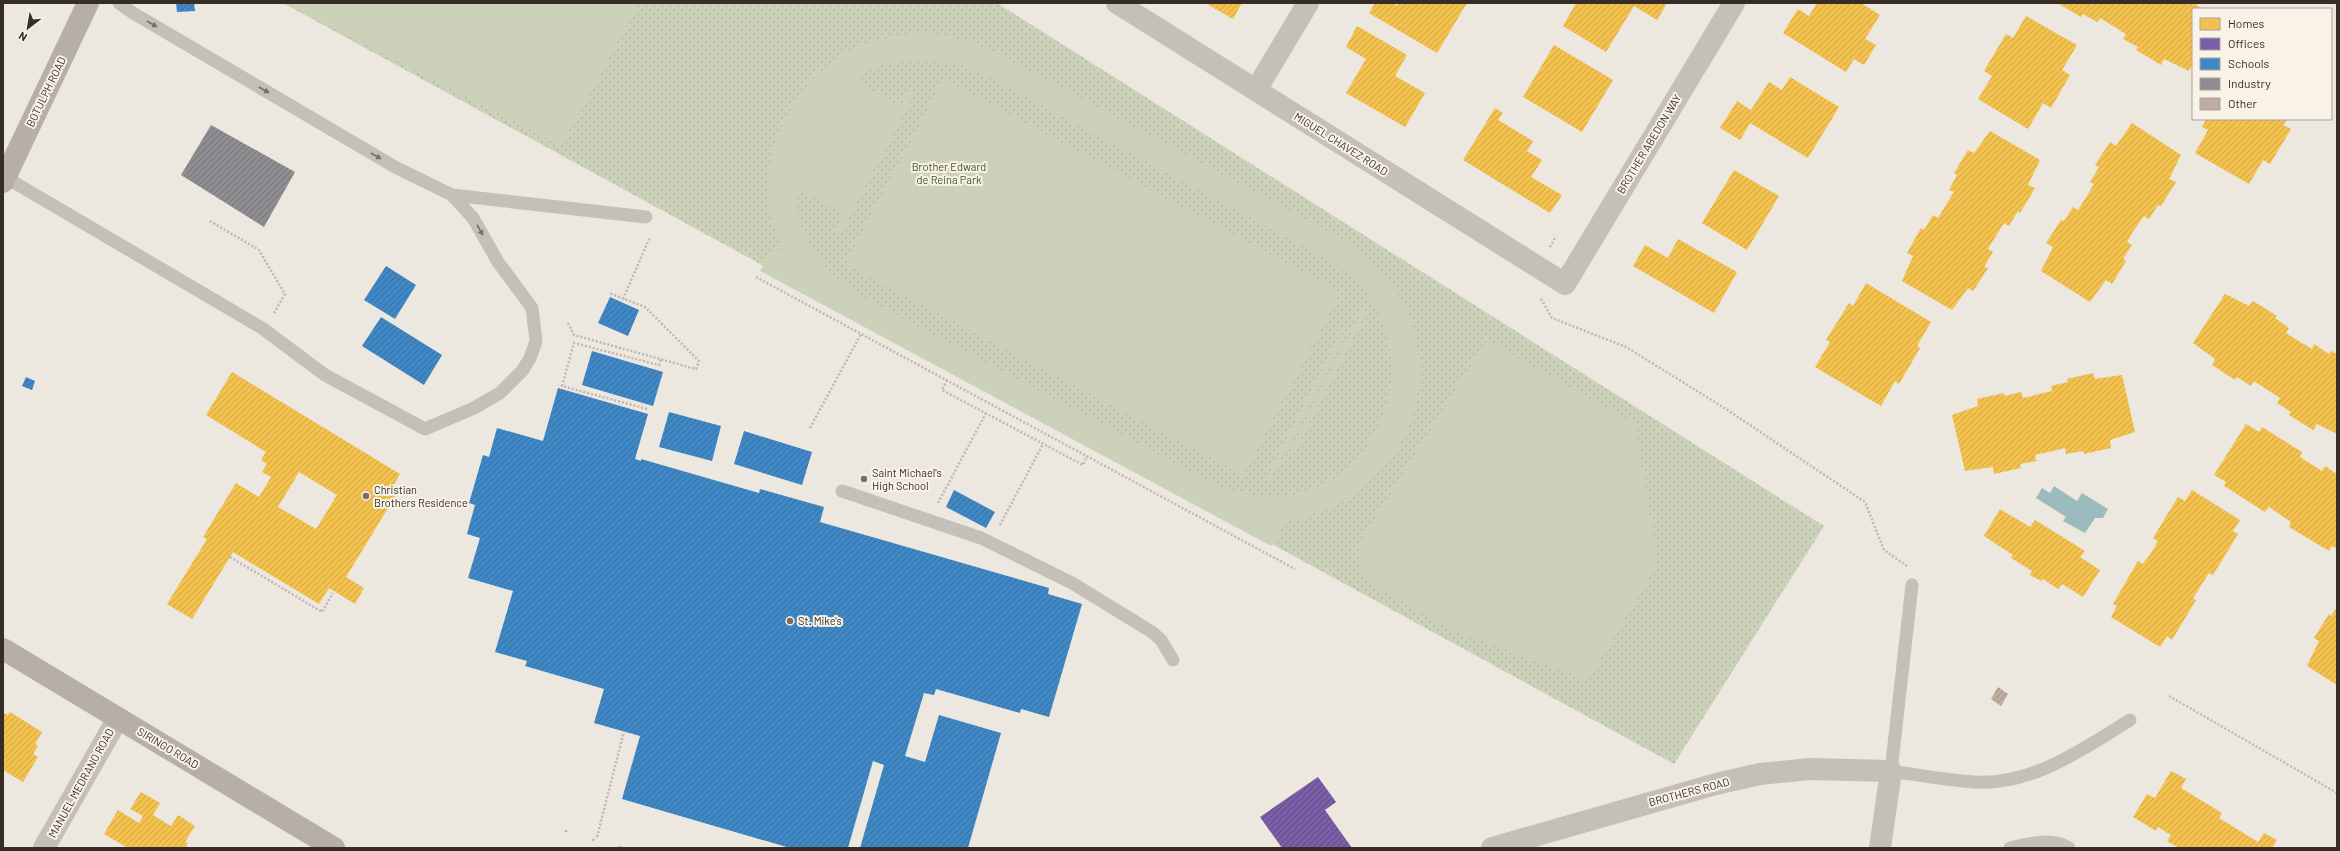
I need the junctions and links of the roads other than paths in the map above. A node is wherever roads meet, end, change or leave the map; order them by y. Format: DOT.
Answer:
graph roads {
  1 [pos="88,3"];
  2 [pos="119,3"];
  3 [pos="1117,3"];
  4 [pos="1308,3"];
  5 [pos="1734,3"];
  6 [pos="1256,90"];
  7 [pos="4,179"];
  8 [pos="452,195"];
  9 [pos="646,217"];
  10 [pos="1565,284"];
  11 [pos="842,491"];
  12 [pos="1912,585"];
  13 [pos="3,649"];
  14 [pos="1173,660"];
  15 [pos="118,718"];
  16 [pos="2130,720"];
  17 [pos="1891,771"];
  18 [pos="44,848"];
  19 [pos="334,848"];
  20 [pos="1492,848"];
  21 [pos="1880,848"];
  22 [pos="2010,848"];
  23 [pos="2069,848"];
  1 -- 7 [label="street, BOTULPH ROAD"];
  2 -- 8 [label="lane, one-way"];
  3 -- 6 [label="street, MIGUEL CHAVEZ ROAD"];
  4 -- 6 [label="street"];
  5 -- 10 [label="street, BROTHER ABEDON WAY"];
  6 -- 10 [label="street, MIGUEL CHAVEZ ROAD"];
  8 -- 7 [label="lane, one-way"];
  8 -- 9 [label="lane"];
  11 -- 14 [label="lane"];
  12 -- 17 [label="lane"];
  13 -- 15 [label="street, SIRINGO ROAD"];
  15 -- 18 [label="street, MANUEL MEDRANO ROAD"];
  15 -- 19 [label="street, SIRINGO ROAD"];
  16 -- 17 [label="lane"];
  17 -- 20 [label="street, BROTHERS ROAD"];
  17 -- 21 [label="street"];
  22 -- 23 [label="lane"];
}
